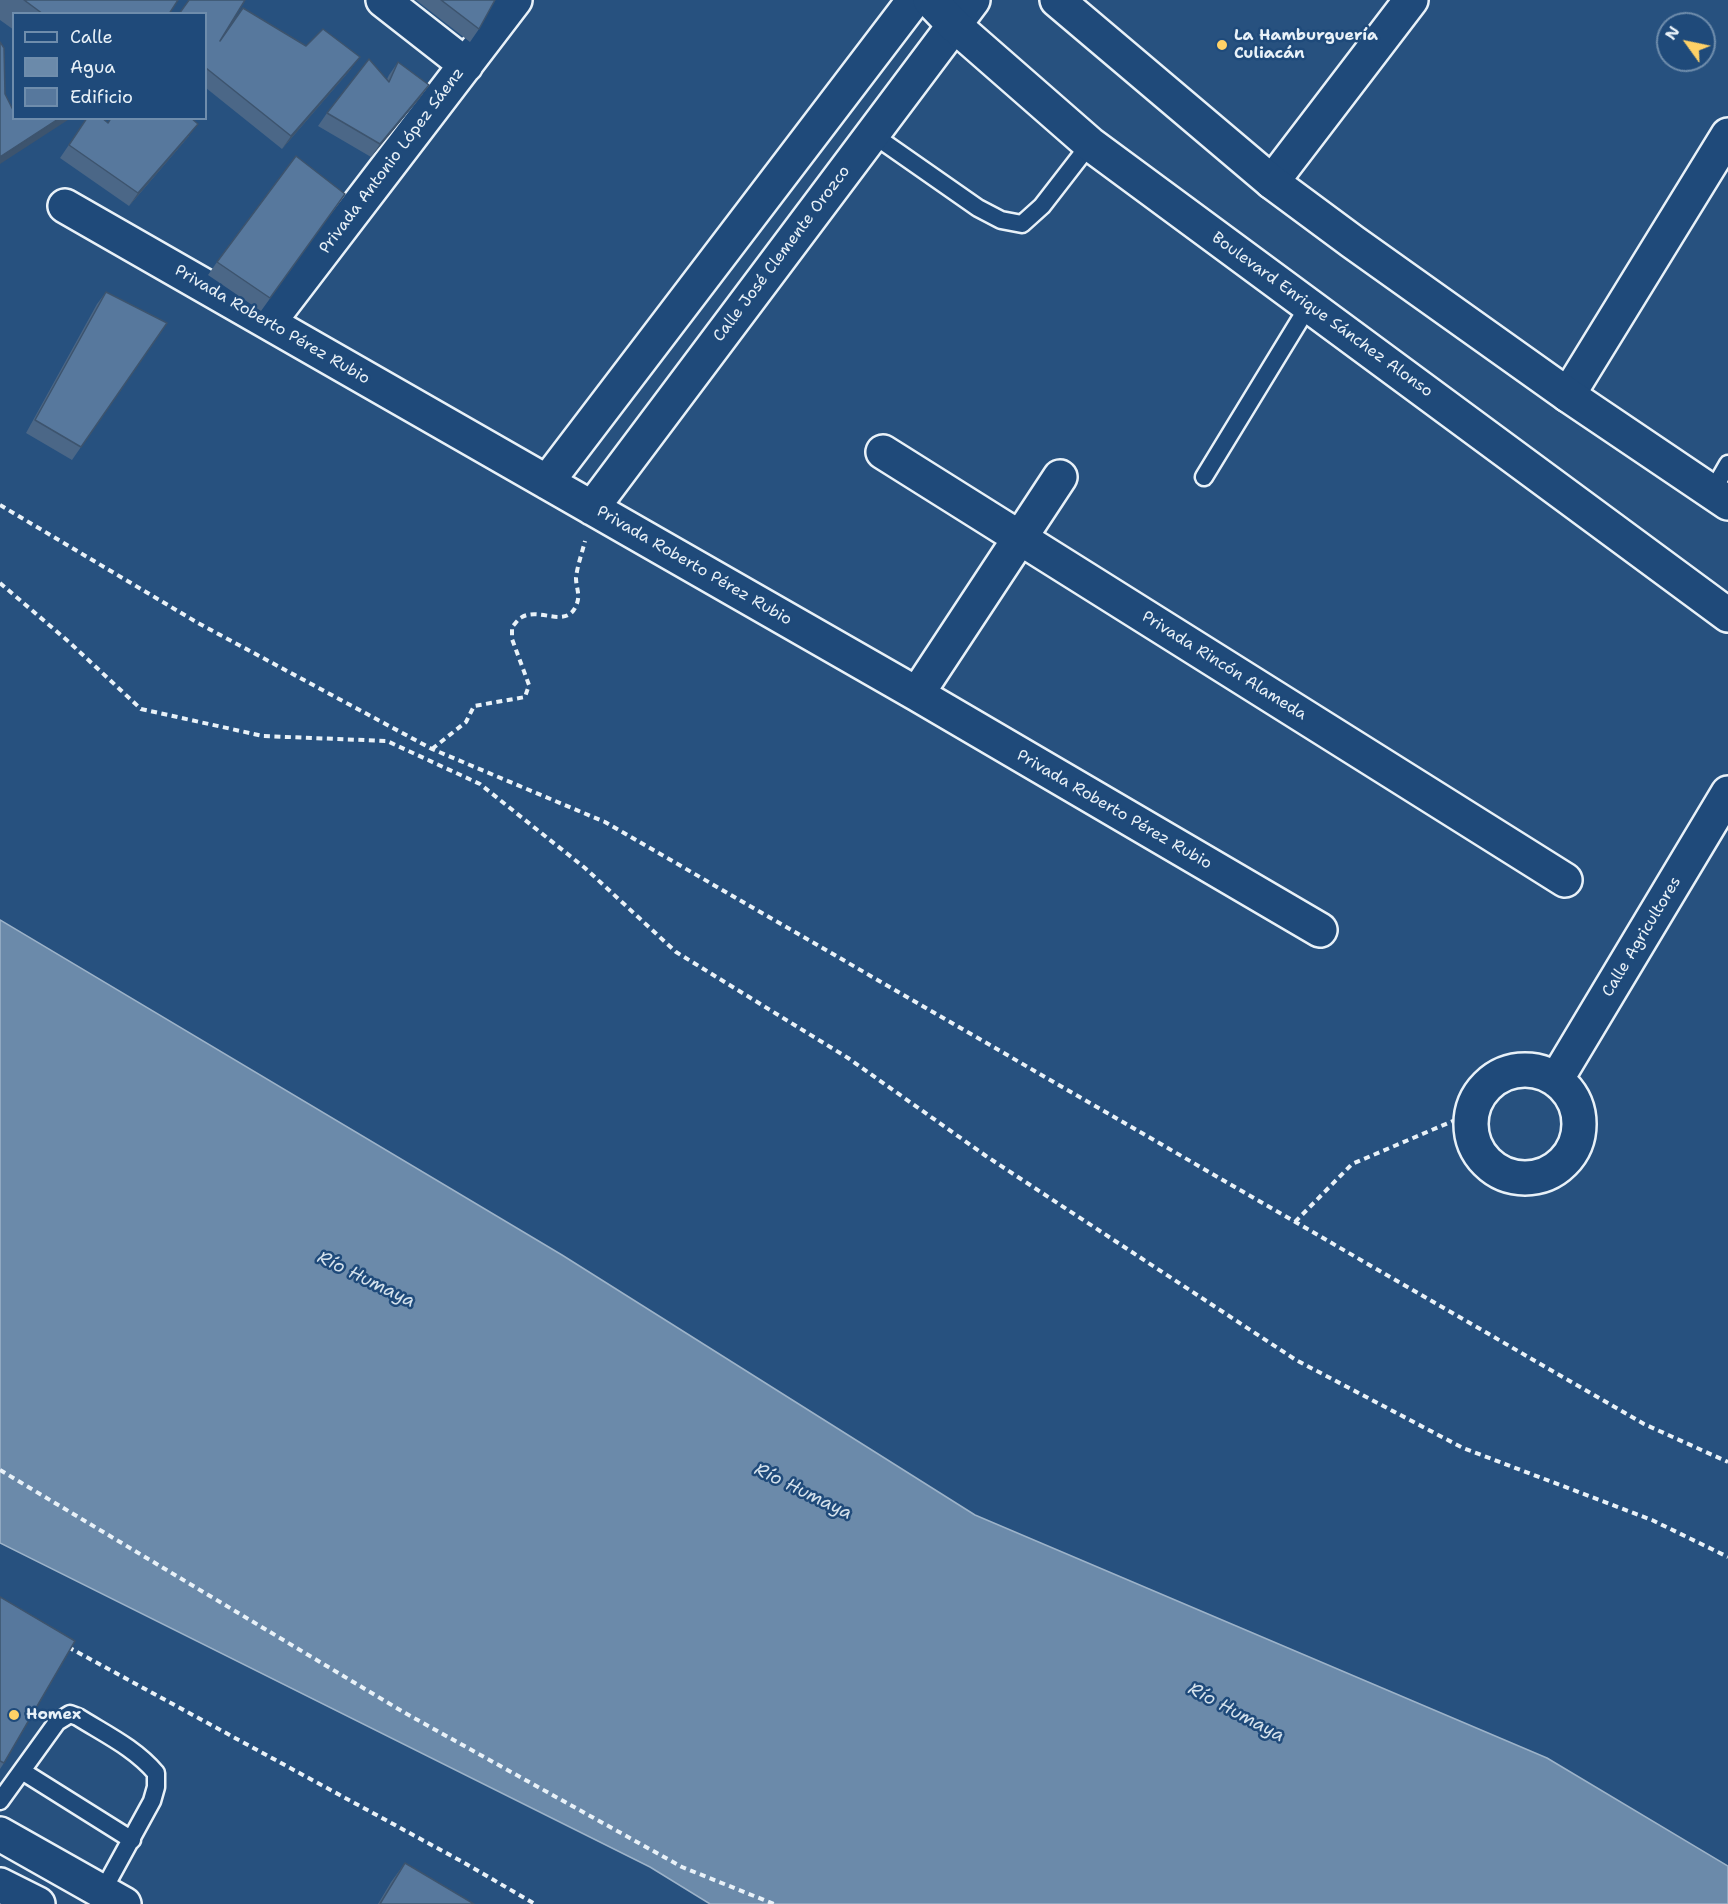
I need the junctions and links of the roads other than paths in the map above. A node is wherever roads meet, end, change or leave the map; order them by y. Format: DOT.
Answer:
graph roads {
  1 [pos="383,0"];
  2 [pos="515,0"];
  3 [pos="914,0"];
  4 [pos="930,0"];
  5 [pos="1057,0"];
  6 [pos="1411,0"];
  7 [pos="963,13"];
  8 [pos="466,65"];
  9 [pos="872,134"];
  10 [pos="1728,135"];
  11 [pos="1090,144"];
  12 [pos="1272,182"];
  13 [pos="65,206"];
  14 [pos="1309,305"];
  15 [pos="269,322"];
  16 [pos="1568,394"];
  17 [pos="883,452"];
  18 [pos="1728,464"];
  19 [pos="1060,477"];
  20 [pos="1204,477"];
  21 [pos="547,482"];
  22 [pos="1720,497"];
  23 [pos="592,508"];
  24 [pos="1019,539"];
  25 [pos="1728,615"];
  26 [pos="917,694"];
  27 [pos="1728,793"];
  28 [pos="1565,880"];
  29 [pos="1320,930"];
  30 [pos="1556,1080"];
  31 [pos="22,1771"];
  32 [pos="0,1801"];
  33 [pos="0,1834"];
  34 [pos="132,1840"];
  35 [pos="0,1885"];
  36 [pos="107,1900"];
  37 [pos="38,1904"];
  1 -- 8 [label="street"];
  2 -- 8 [label="street, Privada Antonio López Sáenz"];
  3 -- 21 [label="street"];
  4 -- 7 [label="street, Boulevard Enrique Sánchez Alonso"];
  5 -- 12 [label="street"];
  6 -- 12 [label="street"];
  7 -- 9 [label="street, Calle José Clemente Orozco"];
  7 -- 11 [label="street, Boulevard Enrique Sánchez Alonso"];
  8 -- 15 [label="street, Privada Antonio López Sáenz"];
  9 -- 11 [label="lane"];
  9 -- 23 [label="street, Calle José Clemente Orozco"];
  10 -- 16 [label="street"];
  11 -- 14 [label="street, Boulevard Enrique Sánchez Alonso"];
  12 -- 16 [label="street"];
  13 -- 15 [label="street, Privada Roberto Pérez Rubio"];
  14 -- 20 [label="lane"];
  14 -- 25 [label="street, Boulevard Enrique Sánchez Alonso"];
  15 -- 21 [label="street, Privada Roberto Pérez Rubio"];
  16 -- 22 [label="street"];
  17 -- 24 [label="street, Privada Rincón Alameda"];
  18 -- 22 [label="lane"];
  19 -- 24 [label="street"];
  21 -- 23 [label="street, Privada Roberto Pérez Rubio"];
  23 -- 26 [label="street, Privada Roberto Pérez Rubio"];
  24 -- 26 [label="street"];
  24 -- 28 [label="street, Privada Rincón Alameda"];
  26 -- 29 [label="street, Privada Roberto Pérez Rubio"];
  27 -- 30 [label="street, Calle Agricultores"];
  30 -- 30 [label="street"];
  31 -- 32 [label="lane"];
  31 -- 34 [label="lane"];
  31 -- 34 [label="lane"];
  33 -- 36 [label="street"];
  34 -- 36 [label="lane"];
  35 -- 37 [label="street"];
}
